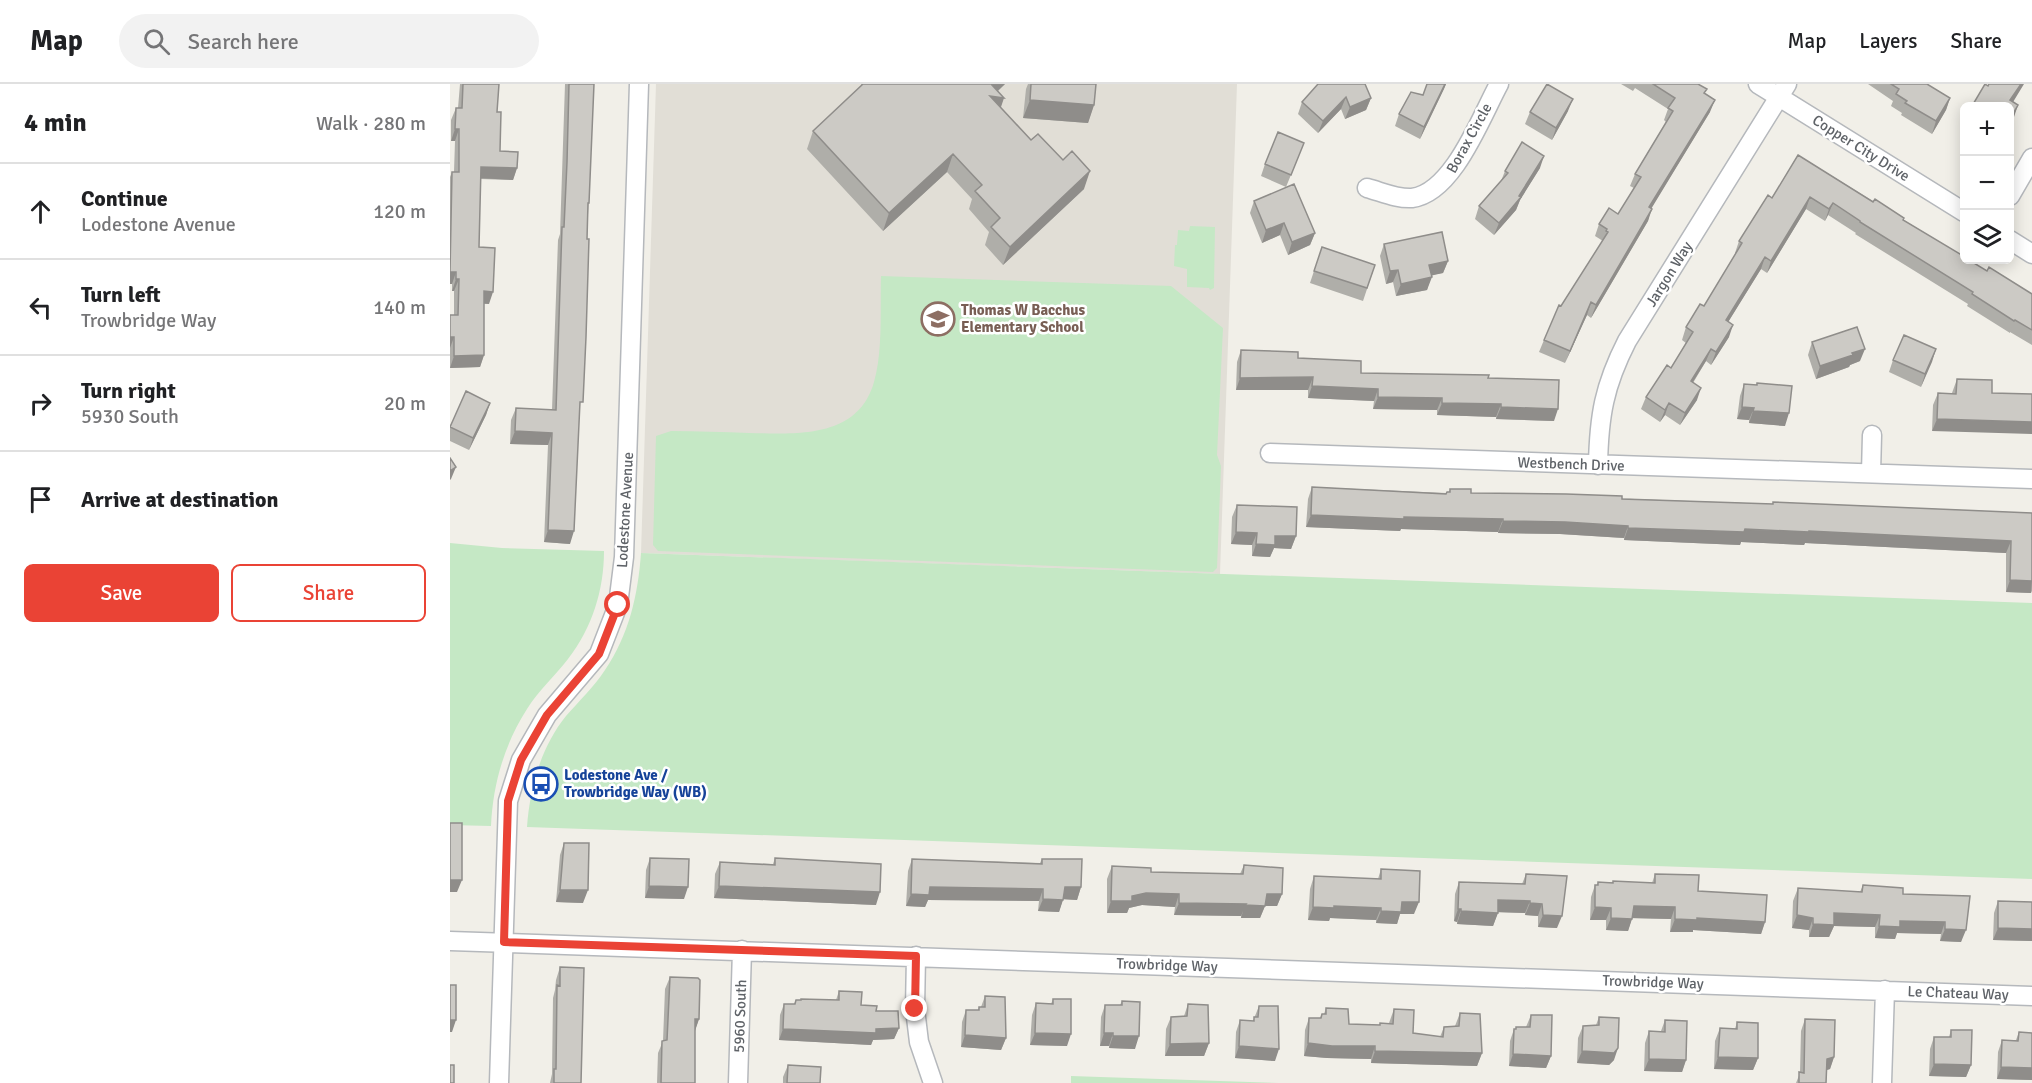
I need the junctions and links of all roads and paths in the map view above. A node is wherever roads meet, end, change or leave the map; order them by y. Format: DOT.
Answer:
graph roads {
  1 [pos="639,84"];
  2 [pos="1499,84"];
  3 [pos="1758,84"];
  4 [pos="1783,91"];
  5 [pos="2032,158"];
  6 [pos="1367,188"];
  7 [pos="2014,189"];
  8 [pos="1962,210"];
  9 [pos="2014,243"];
  10 [pos="2032,254"];
  11 [pos="1872,435"];
  12 [pos="1270,453"];
  13 [pos="1598,465"];
  14 [pos="1871,473"];
  15 [pos="2032,479"];
  16 [pos="450,941"];
  17 [pos="504,942"];
  18 [pos="742,950"];
  19 [pos="916,956"];
  20 [pos="1885,990"];
  21 [pos="2032,996"];
  22 [pos="499,1083"];
  23 [pos="738,1083"];
  24 [pos="933,1083"];
  25 [pos="1882,1083"];
  1 -- 17 [label="street, Lodestone Avenue"];
  2 -- 6 [label="street, Borax Circle"];
  3 -- 4 [label="street, Copper City Drive"];
  4 -- 8 [label="street, Copper City Drive"];
  4 -- 13 [label="street, Jargon Way"];
  5 -- 7 [label="street"];
  9 -- 10 [label="street"];
  11 -- 14 [label="street"];
  12 -- 13 [label="street, Westbench Drive"];
  13 -- 14 [label="street, Westbench Drive"];
  14 -- 15 [label="street, Westbench Drive"];
  16 -- 17 [label="street, Trowbridge Way"];
  17 -- 18 [label="street, Trowbridge Way"];
  17 -- 22 [label="street, Lodestone Avenue"];
  18 -- 19 [label="street, Trowbridge Way"];
  18 -- 23 [label="street, 5960 South"];
  19 -- 20 [label="street, Trowbridge Way"];
  19 -- 24 [label="street"];
  20 -- 21 [label="street, Le Chateau Way"];
  20 -- 25 [label="street"];
}
